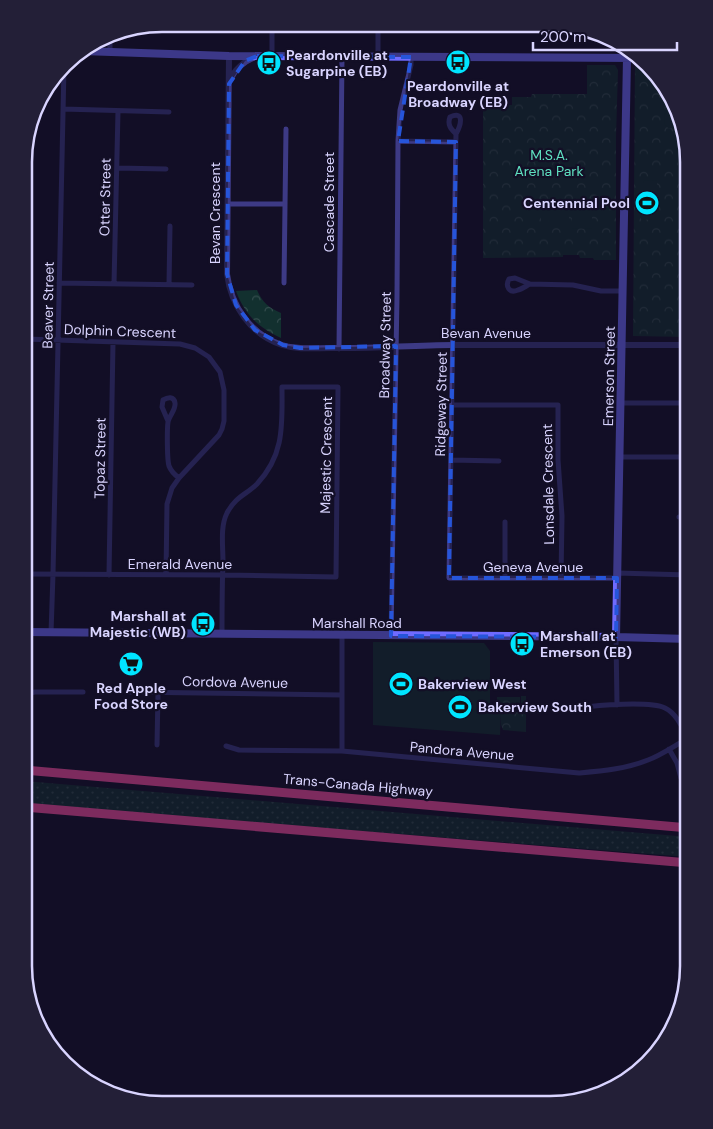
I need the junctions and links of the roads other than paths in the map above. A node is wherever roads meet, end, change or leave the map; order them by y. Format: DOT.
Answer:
graph roads {
  1 [pos="272,32"];
  2 [pos="378,32"];
  3 [pos="110,44"];
  4 [pos="95,51"];
  5 [pos="110,52"];
  6 [pos="229,56"];
  7 [pos="257,56"];
  8 [pos="272,56"];
  9 [pos="342,57"];
  10 [pos="378,57"];
  11 [pos="411,57"];
  12 [pos="627,58"];
  13 [pos="64,79"];
  14 [pos="229,84"];
  15 [pos="63,109"];
  16 [pos="118,111"];
  17 [pos="169,112"];
  18 [pos="286,129"];
  19 [pos="456,134"];
  20 [pos="398,141"];
  21 [pos="456,142"];
  22 [pos="117,168"];
  23 [pos="166,169"];
  24 [pos="228,204"];
  25 [pos="285,204"];
  26 [pos="170,226"];
  27 [pos="59,283"];
  28 [pos="284,283"];
  29 [pos="114,284"];
  30 [pos="530,284"];
  31 [pos="169,285"];
  32 [pos="192,286"];
  33 [pos="623,291"];
  34 [pos="32,339"];
  35 [pos="58,340"];
  36 [pos="114,342"];
  37 [pos="282,345"];
  38 [pos="453,345"];
  39 [pos="680,345"];
  40 [pos="396,346"];
  41 [pos="622,346"];
  42 [pos="339,349"];
  43 [pos="621,403"];
  44 [pos="680,403"];
  45 [pos="452,405"];
  46 [pos="168,422"];
  47 [pos="620,457"];
  48 [pos="680,457"];
  49 [pos="451,460"];
  50 [pos="499,461"];
  51 [pos="179,478"];
  52 [pos="505,522"];
  53 [pos="32,574"];
  54 [pos="53,574"];
  55 [pos="109,574"];
  56 [pos="166,575"];
  57 [pos="222,575"];
  58 [pos="680,575"];
  59 [pos="617,576"];
  60 [pos="336,577"];
  61 [pos="449,578"];
  62 [pos="504,578"];
  63 [pos="561,578"];
  64 [pos="32,632"];
  65 [pos="51,633"];
  66 [pos="222,634"];
  67 [pos="342,635"];
  68 [pos="391,636"];
  69 [pos="616,637"];
  70 [pos="680,639"];
  71 [pos="83,692"];
  72 [pos="128,692"];
  73 [pos="32,693"];
  74 [pos="158,693"];
  75 [pos="342,695"];
  76 [pos="617,705"];
  77 [pos="580,708"];
  78 [pos="680,723"];
  79 [pos="680,743"];
  80 [pos="157,745"];
  81 [pos="226,746"];
  82 [pos="669,749"];
  83 [pos="342,752"];
  84 [pos="32,771"];
  85 [pos="680,774"];
  86 [pos="32,808"];
  87 [pos="680,827"];
  88 [pos="680,862"];
  1 -- 8 [label="street"];
  2 -- 10 [label="street"];
  3 -- 5 [label="street"];
  4 -- 5 [label="main road"];
  5 -- 6 [label="main road"];
  6 -- 7 [label="main road"];
  6 -- 14 [label="street, Bevan Crescent"];
  7 -- 8 [label="main road"];
  7 -- 14 [label="street"];
  8 -- 9 [label="main road"];
  9 -- 10 [label="main road"];
  9 -- 42 [label="street, Cascade Street"];
  10 -- 11 [label="main road"];
  11 -- 12 [label="main road"];
  11 -- 20 [label="street, Broadway Street"];
  12 -- 33 [label="main road, Emerson Street"];
  13 -- 15 [label="street, Beaver Street"];
  14 -- 24 [label="street, Bevan Crescent"];
  15 -- 16 [label="street"];
  15 -- 27 [label="street, Beaver Street"];
  16 -- 17 [label="street"];
  16 -- 22 [label="street, Otter Street"];
  18 -- 25 [label="street"];
  19 -- 21 [label="street, Ridgeway Street"];
  20 -- 21 [label="street"];
  20 -- 40 [label="street, Broadway Street"];
  21 -- 38 [label="street, Ridgeway Street"];
  22 -- 23 [label="street"];
  22 -- 29 [label="street, Otter Street"];
  24 -- 25 [label="street"];
  24 -- 37 [label="street, Bevan Crescent"];
  25 -- 28 [label="street"];
  26 -- 31 [label="street"];
  27 -- 29 [label="street"];
  27 -- 35 [label="street, Beaver Street"];
  29 -- 31 [label="street"];
  30 -- 33 [label="street"];
  31 -- 32 [label="street"];
  33 -- 41 [label="main road, Emerson Street"];
  34 -- 35 [label="street, Dolphin Crescent"];
  35 -- 36 [label="street, Dolphin Crescent"];
  35 -- 54 [label="street, Beaver Street"];
  36 -- 51 [label="street, Dolphin Crescent"];
  36 -- 55 [label="street, Topaz Street"];
  37 -- 42 [label="street, Bevan Avenue"];
  38 -- 40 [label="street, Bevan Avenue"];
  38 -- 41 [label="street, Bevan Avenue"];
  38 -- 45 [label="street, Ridgeway Street"];
  39 -- 41 [label="street, Bevan Avenue"];
  40 -- 42 [label="street, Bevan Avenue"];
  40 -- 68 [label="street, Broadway Street"];
  41 -- 43 [label="main road, Emerson Street"];
  43 -- 44 [label="street"];
  43 -- 47 [label="main road, Emerson Street"];
  45 -- 49 [label="street, Ridgeway Street"];
  45 -- 63 [label="street, Lonsdale Crescent"];
  46 -- 51 [label="street"];
  47 -- 48 [label="street"];
  47 -- 59 [label="main road, Emerson Street"];
  49 -- 50 [label="street"];
  49 -- 61 [label="street, Ridgeway Street"];
  51 -- 56 [label="street, Dolphin Crescent"];
  52 -- 62 [label="street"];
  53 -- 54 [label="street, Emerald Avenue"];
  54 -- 55 [label="street, Emerald Avenue"];
  54 -- 65 [label="street, Beaver Street"];
  55 -- 56 [label="street, Emerald Avenue"];
  56 -- 57 [label="street, Emerald Avenue"];
  57 -- 60 [label="street, Emerald Avenue"];
  57 -- 60 [label="street, Majestic Crescent"];
  57 -- 66 [label="street, Majestic Crescent"];
  58 -- 59 [label="street, Geneva Avenue"];
  59 -- 63 [label="street, Geneva Avenue"];
  59 -- 69 [label="main road, Emerson Street"];
  61 -- 62 [label="street, Geneva Avenue"];
  62 -- 63 [label="street, Geneva Avenue"];
  64 -- 65 [label="main road, Marshall Road"];
  65 -- 66 [label="main road, Marshall Road"];
  66 -- 67 [label="main road, Marshall Road"];
  67 -- 68 [label="main road, Marshall Road"];
  67 -- 75 [label="street"];
  68 -- 69 [label="main road, Marshall Road"];
  69 -- 70 [label="main road, Marshall Road"];
  69 -- 76 [label="street, Emerson Street"];
  71 -- 73 [label="street"];
  72 -- 74 [label="street, Cordova Avenue"];
  74 -- 75 [label="street, Cordova Avenue"];
  74 -- 80 [label="street"];
  75 -- 83 [label="street"];
  76 -- 77 [label="street"];
  76 -- 78 [label="street"];
  79 -- 82 [label="street, Pandora Avenue"];
  81 -- 83 [label="street, Pandora Avenue"];
  82 -- 83 [label="street, Pandora Avenue"];
  82 -- 85 [label="street"];
  84 -- 87 [label="highway, Trans-Canada Highway"];
  86 -- 88 [label="highway"];
}
